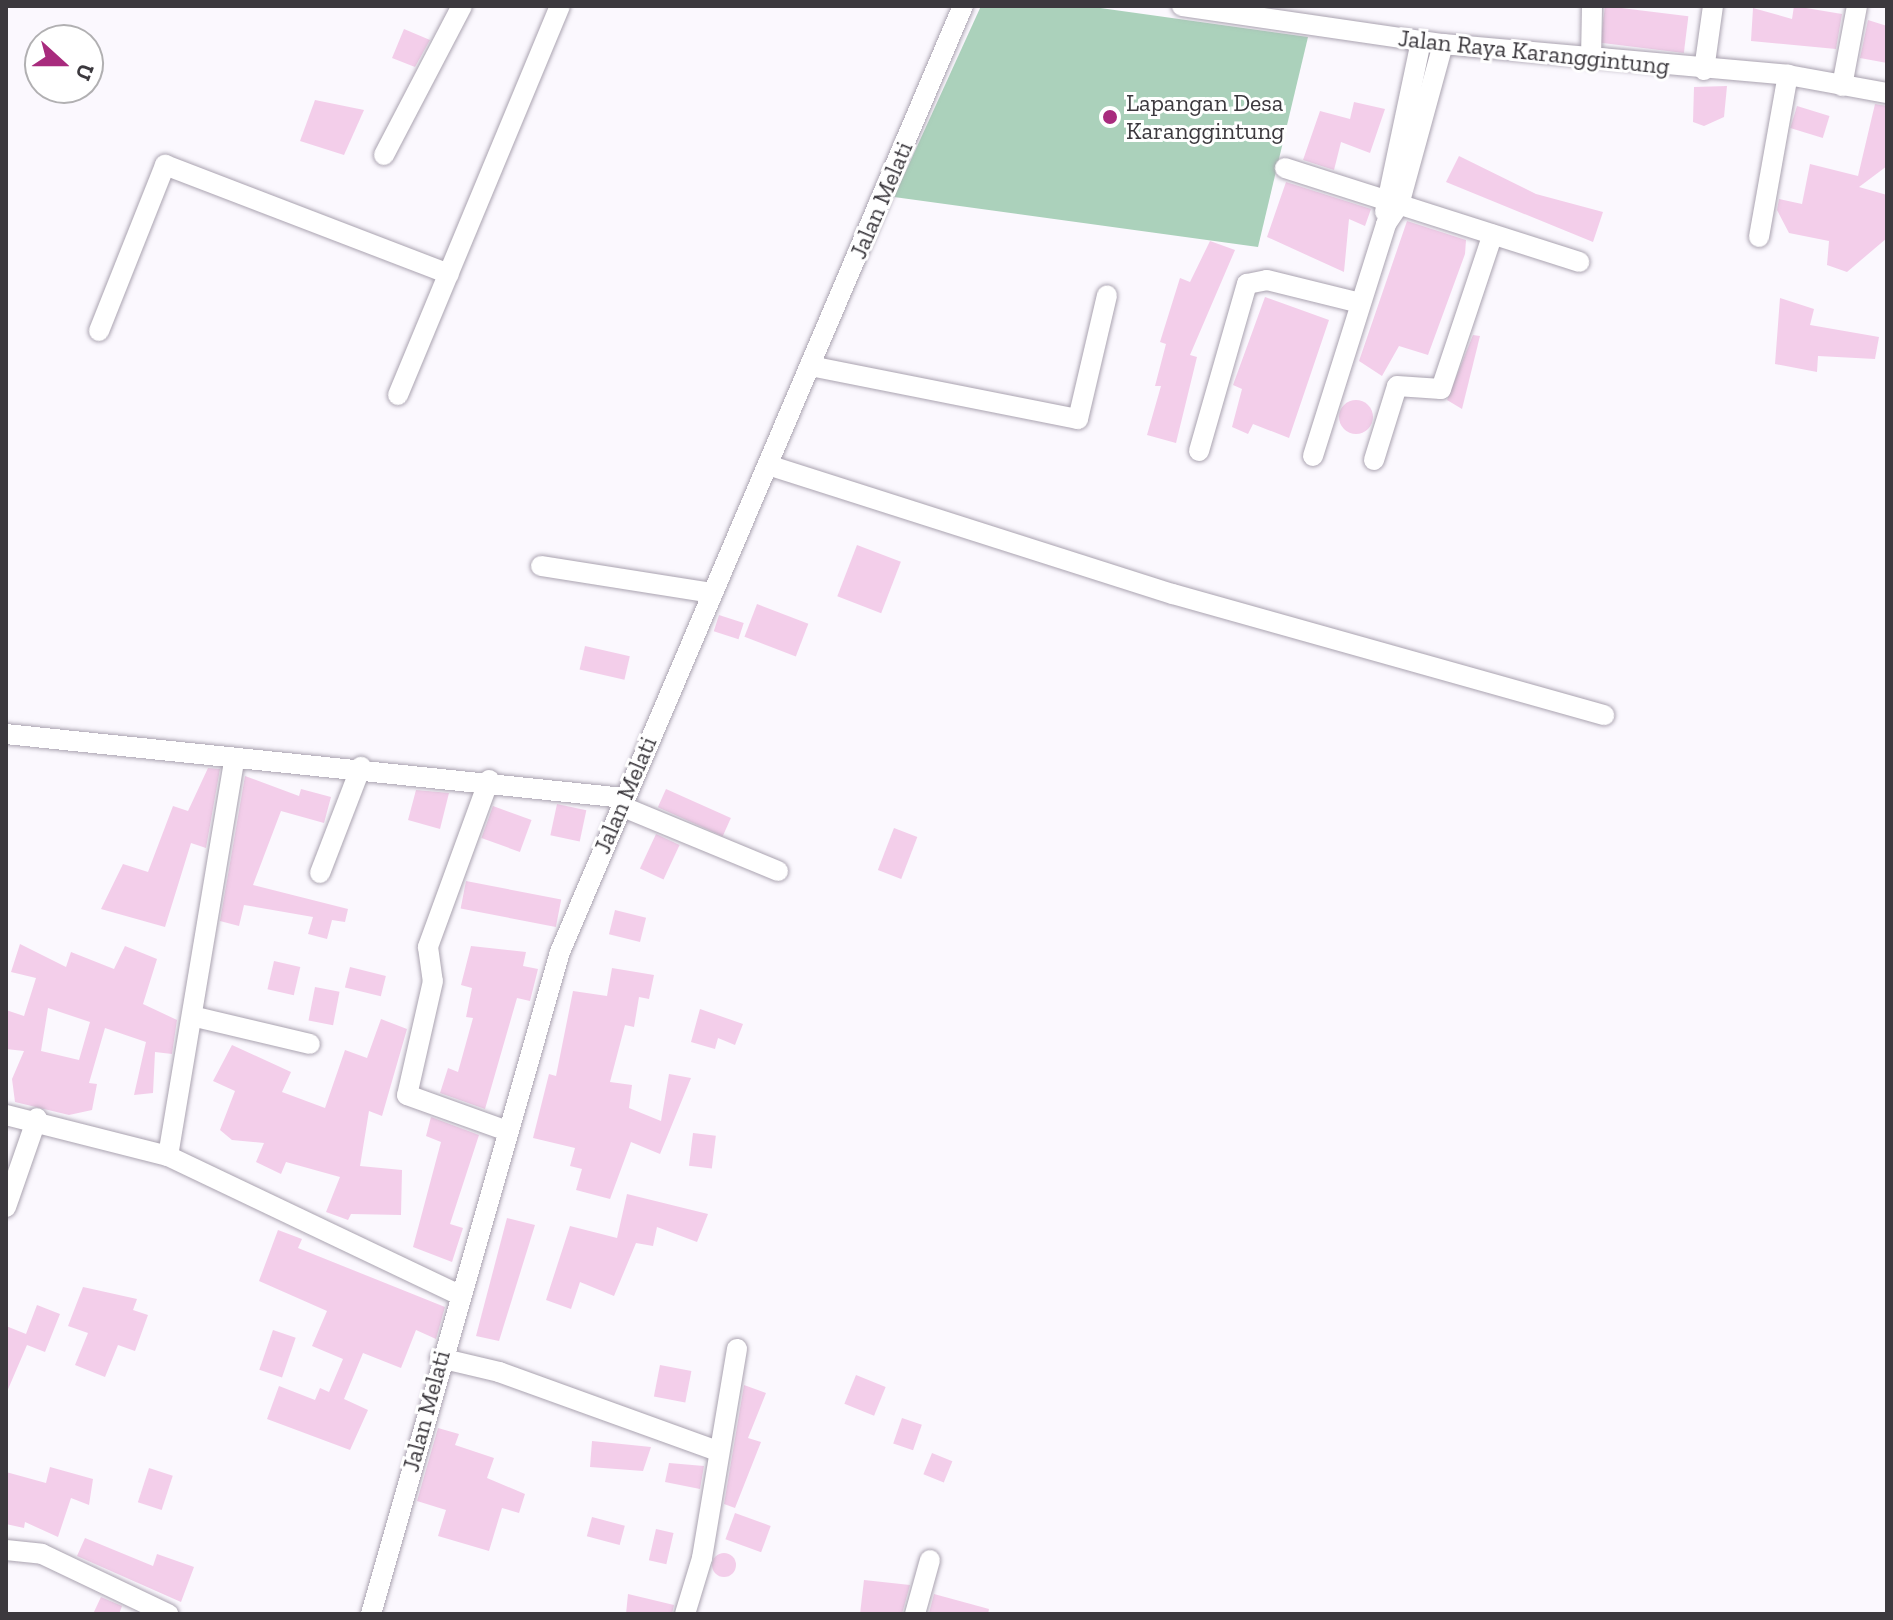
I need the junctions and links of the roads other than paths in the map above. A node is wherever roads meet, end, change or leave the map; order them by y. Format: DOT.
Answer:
graph roads {
  1 [pos="462,6"];
  2 [pos="560,6"];
  3 [pos="963,6"];
  4 [pos="1182,6"];
  5 [pos="1592,6"];
  6 [pos="1713,6"];
  7 [pos="1857,6"];
  8 [pos="1291,14"];
  9 [pos="1421,41"];
  10 [pos="1443,44"];
  11 [pos="1591,59"];
  12 [pos="1704,70"];
  13 [pos="1788,75"];
  14 [pos="1842,86"];
  15 [pos="1887,93"];
  16 [pos="384,155"];
  17 [pos="1285,168"];
  18 [pos="1391,202"];
  19 [pos="1493,234"];
  20 [pos="1759,237"];
  21 [pos="1579,262"];
  22 [pos="449,274"];
  23 [pos="1107,295"];
  24 [pos="1360,303"];
  25 [pos="99,331"];
  26 [pos="810,366"];
  27 [pos="398,395"];
  28 [pos="1199,451"];
  29 [pos="1313,456"];
  30 [pos="1374,460"];
  31 [pos="768,465"];
  32 [pos="541,566"];
  33 [pos="711,593"];
  34 [pos="1604,715"];
  35 [pos="6,734"];
  36 [pos="234,762"];
  37 [pos="361,767"];
  38 [pos="489,780"];
  39 [pos="622,802"];
  40 [pos="778,871"];
  41 [pos="320,873"];
  42 [pos="196,1017"];
  43 [pos="310,1044"];
  44 [pos="6,1115"];
  45 [pos="37,1118"];
  46 [pos="505,1130"];
  47 [pos="168,1156"];
  48 [pos="6,1207"];
  49 [pos="457,1294"];
  50 [pos="737,1349"];
  51 [pos="440,1358"];
  52 [pos="714,1450"];
  53 [pos="6,1550"];
  54 [pos="930,1560"];
  55 [pos="168,1614"];
  56 [pos="371,1614"];
  57 [pos="685,1614"];
  58 [pos="915,1614"];
  1 -- 16 [label="street"];
  2 -- 22 [label="street"];
  3 -- 26 [label="street, Jalan Melati"];
  4 -- 8 [label="street, Jalan Raya Karanggintung"];
  5 -- 11 [label="street"];
  6 -- 12 [label="street"];
  7 -- 14 [label="street"];
  8 -- 9 [label="street, Jalan Raya Karanggintung"];
  9 -- 10 [label="street, Jalan Raya Karanggintung"];
  9 -- 18 [label="street"];
  10 -- 11 [label="street, Jalan Raya Karanggintung"];
  10 -- 18 [label="street"];
  11 -- 12 [label="street, Jalan Raya Karanggintung"];
  12 -- 13 [label="street, Jalan Raya Karanggintung"];
  13 -- 14 [label="street, Jalan Raya Karanggintung"];
  13 -- 20 [label="street"];
  14 -- 15 [label="street, Jalan Raya Karanggintung"];
  17 -- 18 [label="street"];
  18 -- 19 [label="street"];
  18 -- 24 [label="street"];
  19 -- 21 [label="street"];
  19 -- 30 [label="street"];
  22 -- 25 [label="street"];
  22 -- 27 [label="street"];
  23 -- 26 [label="street"];
  24 -- 28 [label="street"];
  24 -- 29 [label="street"];
  26 -- 31 [label="street, Jalan Melati"];
  31 -- 33 [label="street, Jalan Melati"];
  31 -- 34 [label="street"];
  32 -- 33 [label="street"];
  33 -- 39 [label="street, Jalan Melati"];
  35 -- 36 [label="street"];
  36 -- 37 [label="street"];
  36 -- 42 [label="street"];
  37 -- 38 [label="street"];
  37 -- 41 [label="street"];
  38 -- 39 [label="street"];
  38 -- 46 [label="street"];
  39 -- 40 [label="street"];
  39 -- 46 [label="street, Jalan Melati"];
  42 -- 43 [label="street"];
  42 -- 47 [label="street"];
  44 -- 45 [label="street"];
  45 -- 47 [label="street"];
  45 -- 48 [label="street"];
  46 -- 49 [label="street, Jalan Melati"];
  47 -- 49 [label="street"];
  49 -- 51 [label="street, Jalan Melati"];
  50 -- 52 [label="street"];
  51 -- 52 [label="street"];
  51 -- 56 [label="street, Jalan Melati"];
  52 -- 57 [label="street"];
  53 -- 55 [label="street"];
  54 -- 58 [label="street"];
}
